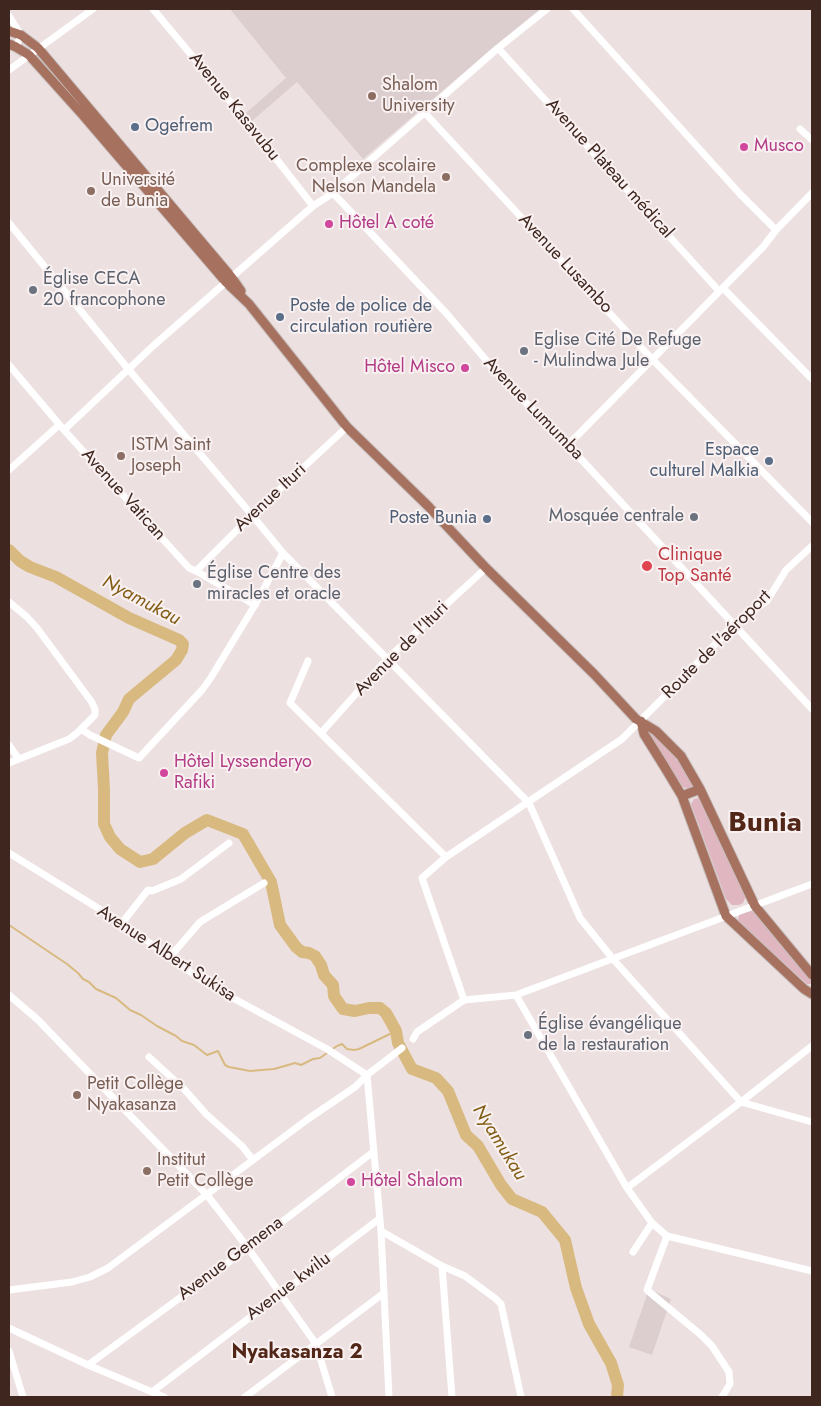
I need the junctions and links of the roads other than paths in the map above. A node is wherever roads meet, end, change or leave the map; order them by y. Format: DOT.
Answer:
graph roads {
  1 [pos="93,9"];
  2 [pos="153,9"];
  3 [pos="547,9"];
  4 [pos="574,9"];
  5 [pos="9,16"];
  6 [pos="9,31"];
  7 [pos="21,35"];
  8 [pos="13,46"];
  9 [pos="38,48"];
  10 [pos="498,48"];
  11 [pos="29,55"];
  12 [pos="9,70"];
  13 [pos="424,113"];
  14 [pos="800,128"];
  15 [pos="812,140"];
  16 [pos="812,193"];
  17 [pos="333,194"];
  18 [pos="313,206"];
  19 [pos="9,223"];
  20 [pos="776,230"];
  21 [pos="229,280"];
  22 [pos="721,289"];
  23 [pos="652,359"];
  24 [pos="9,365"];
  25 [pos="129,370"];
  26 [pos="812,379"];
  27 [pos="61,427"];
  28 [pos="347,427"];
  29 [pos="568,444"];
  30 [pos="9,470"];
  31 [pos="252,515"];
  32 [pos="812,522"];
  33 [pos="812,546"];
  34 [pos="283,553"];
  35 [pos="486,568"];
  36 [pos="196,571"];
  37 [pos="9,602"];
  38 [pos="255,605"];
  39 [pos="734,624"];
  40 [pos="388,659"];
  41 [pos="308,661"];
  42 [pos="812,709"];
  43 [pos="641,721"];
  44 [pos="81,729"];
  45 [pos="321,733"];
  46 [pos="9,745"];
  47 [pos="18,758"];
  48 [pos="9,763"];
  49 [pos="700,789"];
  50 [pos="682,796"];
  51 [pos="529,803"];
  52 [pos="229,843"];
  53 [pos="9,853"];
  54 [pos="446,857"];
  55 [pos="264,883"];
  56 [pos="812,884"];
  57 [pos="755,906"];
  58 [pos="726,916"];
  59 [pos="122,923"];
  60 [pos="169,958"];
  61 [pos="614,959"];
  62 [pos="812,975"];
  63 [pos="812,994"];
  64 [pos="9,995"];
  65 [pos="516,995"];
  66 [pos="464,1000"];
  67 [pos="413,1039"];
  68 [pos="812,1046"];
  69 [pos="402,1048"];
  70 [pos="149,1057"];
  71 [pos="367,1075"];
  72 [pos="741,1102"];
  73 [pos="812,1122"];
  74 [pos="374,1152"];
  75 [pos="254,1160"];
  76 [pos="627,1188"];
  77 [pos="207,1195"];
  78 [pos="379,1219"];
  79 [pos="652,1223"];
  80 [pos="381,1231"];
  81 [pos="668,1236"];
  82 [pos="248,1248"];
  83 [pos="633,1252"];
  84 [pos="442,1266"];
  85 [pos="812,1271"];
  86 [pos="9,1290"];
  87 [pos="384,1292"];
  88 [pos="281,1293"];
  89 [pos="9,1328"];
  90 [pos="316,1344"];
  91 [pos="9,1351"];
  92 [pos="88,1365"];
  93 [pos="152,1392"];
  94 [pos="23,1397"];
  95 [pos="164,1397"];
  96 [pos="245,1397"];
  97 [pos="332,1397"];
  98 [pos="389,1397"];
  99 [pos="452,1397"];
  100 [pos="521,1397"];
  101 [pos="722,1397"];
  1 -- 9 [label="street"];
  2 -- 18 [label="street, Avenue Kasavubu"];
  3 -- 10 [label="street"];
  4 -- 20 [label="street"];
  5 -- 7 [label="street"];
  6 -- 7 [label="main road"];
  7 -- 8 [label="street"];
  7 -- 9 [label="main road"];
  8 -- 11 [label="main road"];
  9 -- 11 [label="street"];
  9 -- 21 [label="main road"];
  10 -- 13 [label="street"];
  10 -- 22 [label="street, Avenue Plateau médical"];
  11 -- 12 [label="street"];
  11 -- 21 [label="main road"];
  13 -- 17 [label="street"];
  13 -- 23 [label="street, Avenue Lusambo"];
  14 -- 15 [label="street"];
  16 -- 20 [label="street"];
  17 -- 18 [label="street"];
  17 -- 29 [label="street, Avenue Lumumba"];
  18 -- 21 [label="street"];
  19 -- 25 [label="street"];
  20 -- 22 [label="street"];
  21 -- 25 [label="street"];
  21 -- 28 [label="main road"];
  22 -- 23 [label="street"];
  22 -- 26 [label="street, Avenue Plateau médical"];
  23 -- 29 [label="street"];
  23 -- 32 [label="street, Avenue Lusambo"];
  24 -- 27 [label="street, Avenue Vatican"];
  25 -- 27 [label="street"];
  25 -- 31 [label="street"];
  27 -- 30 [label="street"];
  27 -- 36 [label="street, Avenue Vatican"];
  28 -- 31 [label="street, Avenue Ituri"];
  28 -- 35 [label="main road"];
  29 -- 39 [label="street, Avenue Lumumba"];
  31 -- 34 [label="street"];
  31 -- 36 [label="street, Avenue Ituri"];
  33 -- 39 [label="street, Route de l'aéroport"];
  34 -- 38 [label="street"];
  34 -- 40 [label="street"];
  35 -- 40 [label="street, Avenue de l'Ituri"];
  35 -- 43 [label="main road"];
  36 -- 38 [label="street, Avenue Vatican"];
  37 -- 44 [label="street"];
  38 -- 44 [label="street"];
  39 -- 42 [label="street, Avenue Lumumba"];
  39 -- 43 [label="street, Route de l'aéroport"];
  40 -- 45 [label="street, Avenue de l'Ituri"];
  40 -- 51 [label="street"];
  41 -- 45 [label="street"];
  43 -- 49 [label="main road"];
  43 -- 50 [label="main road"];
  43 -- 51 [label="street, Route de l'aéroport"];
  44 -- 47 [label="street"];
  45 -- 54 [label="street"];
  46 -- 47 [label="street"];
  47 -- 48 [label="street"];
  49 -- 50 [label="main road"];
  49 -- 57 [label="main road"];
  50 -- 58 [label="main road"];
  51 -- 54 [label="street, Route de l'aéroport"];
  51 -- 61 [label="street"];
  52 -- 59 [label="street"];
  53 -- 59 [label="street, Avenue Albert Sukisa"];
  54 -- 66 [label="street, Route de l'aéroport"];
  55 -- 60 [label="street"];
  56 -- 57 [label="street"];
  57 -- 58 [label="street"];
  57 -- 62 [label="main road"];
  58 -- 61 [label="street"];
  58 -- 63 [label="main road"];
  59 -- 60 [label="street, Avenue Albert Sukisa"];
  60 -- 71 [label="street, Avenue Albert Sukisa"];
  61 -- 65 [label="street"];
  61 -- 72 [label="street"];
  64 -- 77 [label="street"];
  65 -- 66 [label="street"];
  65 -- 76 [label="street"];
  66 -- 67 [label="street"];
  68 -- 72 [label="street"];
  69 -- 71 [label="street"];
  70 -- 75 [label="street"];
  71 -- 74 [label="street"];
  71 -- 75 [label="street"];
  72 -- 73 [label="street"];
  72 -- 76 [label="street"];
  74 -- 78 [label="street"];
  74 -- 82 [label="street, Avenue Gemena"];
  75 -- 77 [label="street"];
  76 -- 79 [label="street"];
  77 -- 82 [label="street"];
  77 -- 86 [label="street"];
  78 -- 80 [label="street"];
  78 -- 88 [label="street, Avenue kwilu"];
  79 -- 81 [label="street"];
  79 -- 83 [label="street"];
  80 -- 84 [label="street"];
  80 -- 87 [label="street"];
  81 -- 85 [label="street"];
  81 -- 101 [label="street"];
  82 -- 88 [label="street"];
  82 -- 92 [label="street, Avenue Gemena"];
  84 -- 99 [label="street"];
  84 -- 100 [label="street"];
  87 -- 90 [label="street"];
  87 -- 98 [label="street"];
  88 -- 90 [label="street"];
  88 -- 93 [label="street, Avenue kwilu"];
  89 -- 92 [label="street"];
  90 -- 96 [label="street"];
  90 -- 97 [label="street"];
  91 -- 94 [label="street"];
  92 -- 93 [label="street"];
  93 -- 95 [label="street"];
}
